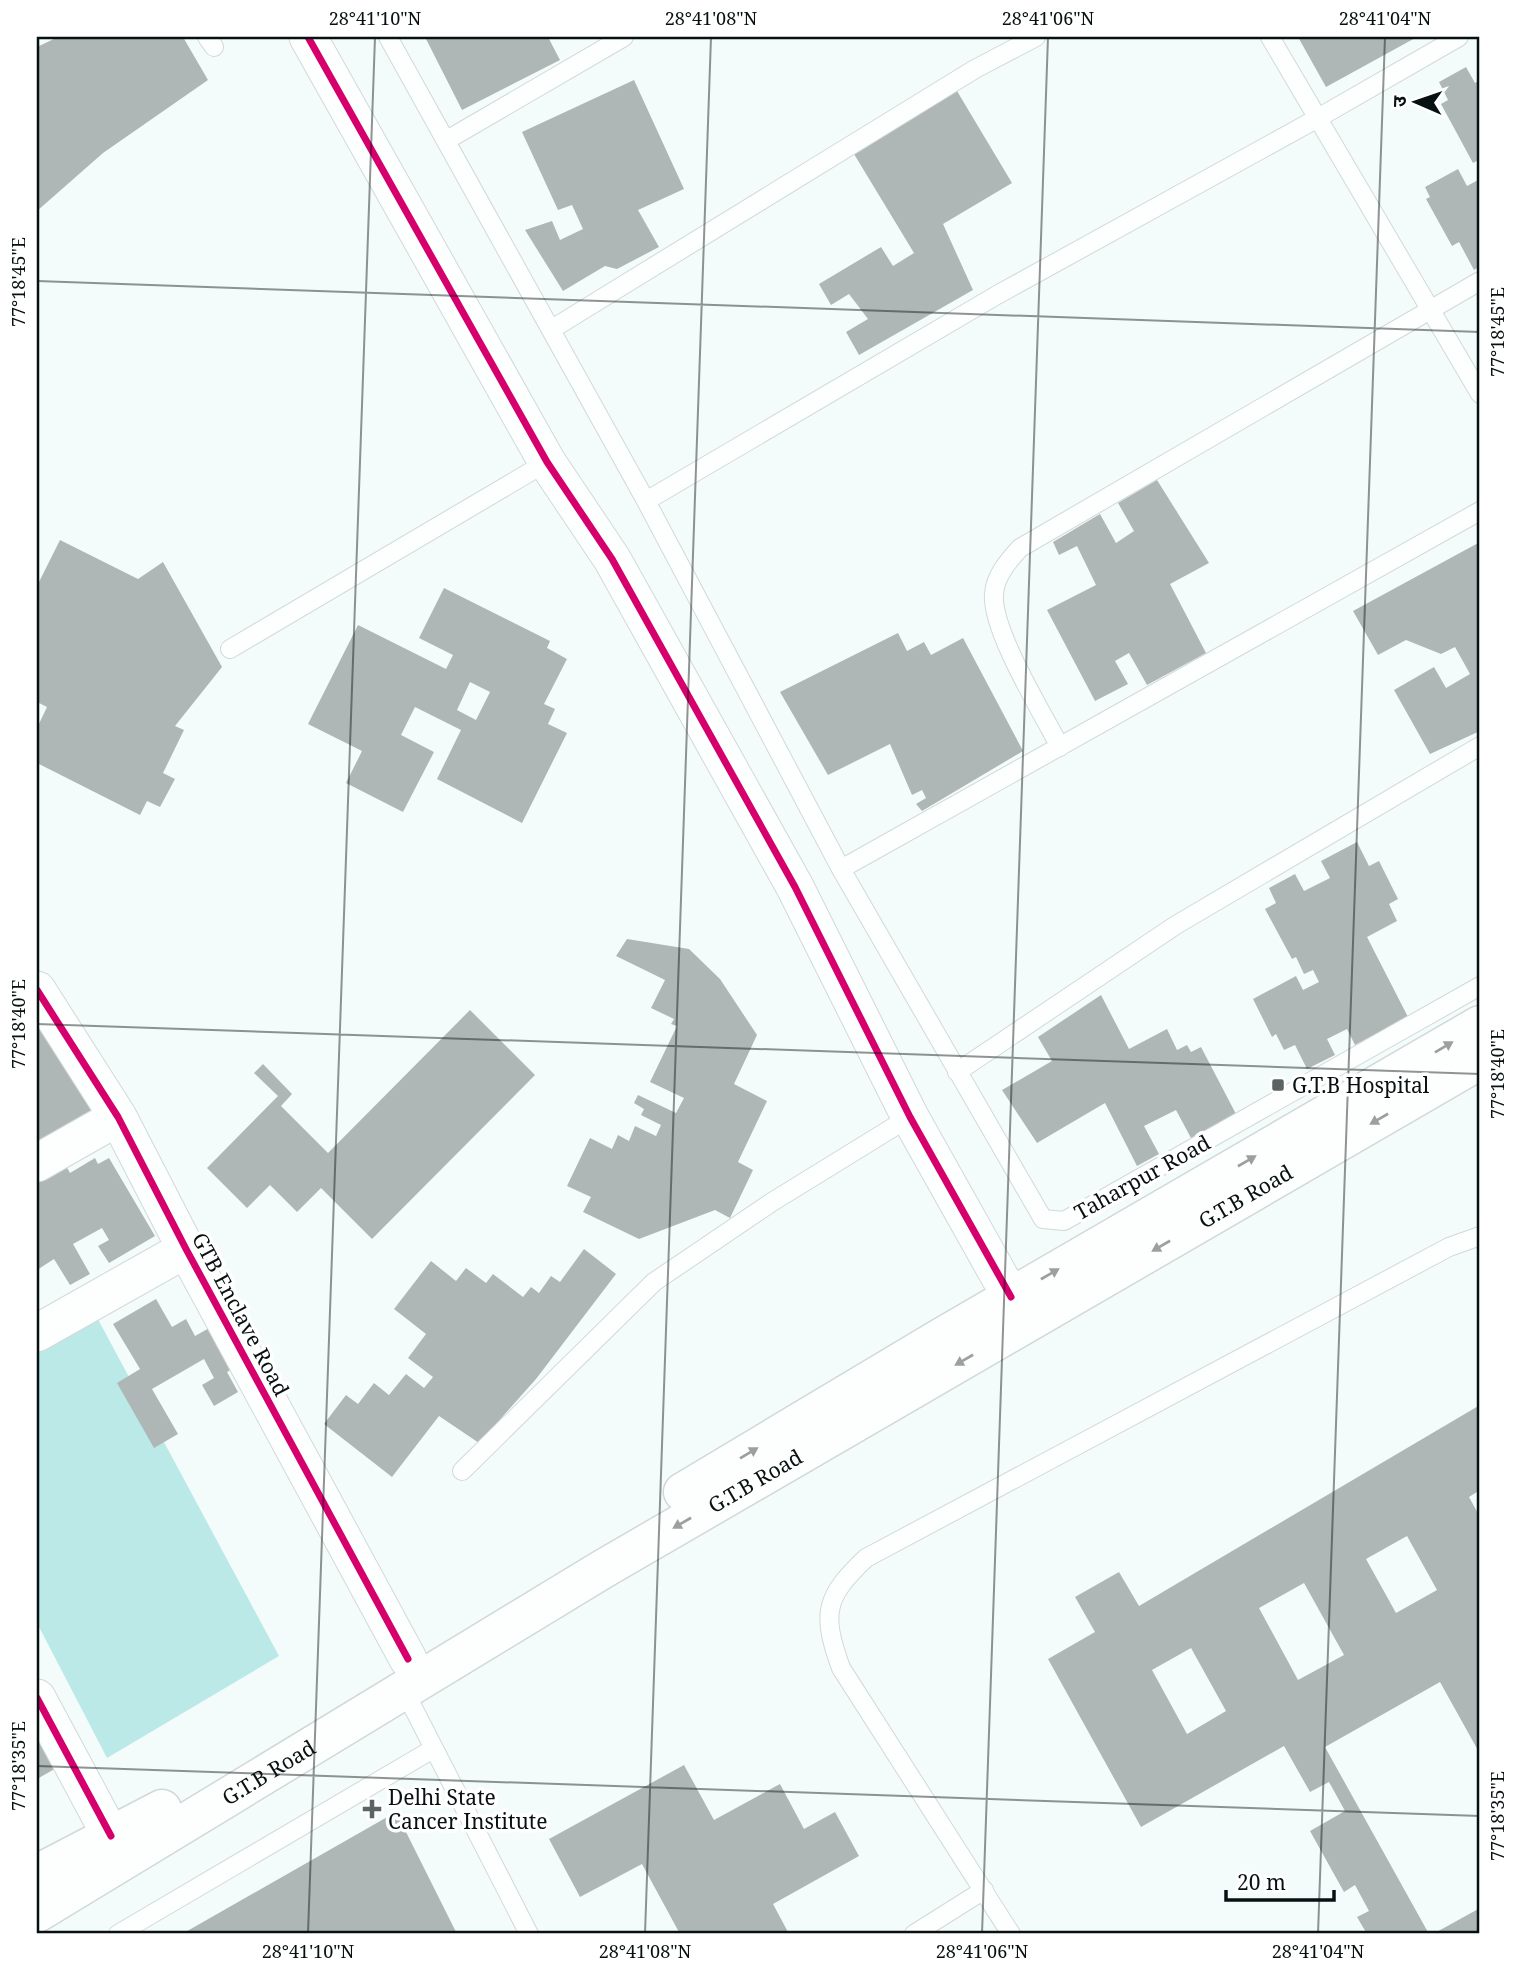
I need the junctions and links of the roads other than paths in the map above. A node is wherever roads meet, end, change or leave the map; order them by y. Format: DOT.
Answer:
graph roads {
  1 [pos="308,37"];
  2 [pos="388,37"];
  3 [pos="624,37"];
  4 [pos="1036,37"];
  5 [pos="1270,37"];
  6 [pos="1459,37"];
  7 [pos="1318,118"];
  8 [pos="447,140"];
  9 [pos="1480,281"];
  10 [pos="1431,309"];
  11 [pos="552,329"];
  12 [pos="1480,394"];
  13 [pos="547,462"];
  14 [pos="646,500"];
  15 [pos="1480,511"];
  16 [pos="230,649"];
  17 [pos="1480,746"];
  18 [pos="1059,747"];
  19 [pos="841,869"];
  20 [pos="1480,986"];
  21 [pos="39,997"];
  22 [pos="1480,1025"];
  23 [pos="1480,1060"];
  24 [pos="957,1072"];
  25 [pos="118,1117"];
  26 [pos="910,1117"];
  27 [pos="37,1163"];
  28 [pos="1480,1236"];
  29 [pos="186,1249"];
  30 [pos="1011,1297"];
  31 [pos="37,1333"];
  32 [pos="462,1471"];
  33 [pos="406,1674"];
  34 [pos="37,1698"];
  35 [pos="433,1749"];
  36 [pos="111,1836"];
  37 [pos="37,1874"];
  38 [pos="985,1889"];
  39 [pos="37,1913"];
  40 [pos="118,1934"];
  41 [pos="529,1934"];
  42 [pos="914,1934"];
  43 [pos="1011,1934"];
  1 -- 13 [label="street"];
  2 -- 8 [label="lane"];
  3 -- 8 [label="lane"];
  4 -- 11 [label="lane"];
  5 -- 7 [label="lane"];
  6 -- 7 [label="lane"];
  7 -- 10 [label="lane"];
  7 -- 14 [label="lane"];
  8 -- 11 [label="lane, Taharpur Road"];
  9 -- 10 [label="lane"];
  10 -- 12 [label="lane"];
  10 -- 18 [label="lane"];
  11 -- 14 [label="lane, Taharpur Road"];
  13 -- 16 [label="lane"];
  13 -- 26 [label="street"];
  14 -- 19 [label="lane, Taharpur Road"];
  15 -- 18 [label="lane"];
  17 -- 24 [label="lane"];
  18 -- 19 [label="lane"];
  19 -- 24 [label="lane, Taharpur Road"];
  20 -- 24 [label="lane, Taharpur Road"];
  21 -- 25 [label="street, GTB Enclave Road"];
  30 -- 22 [label="main road, G.T.B Road, one-way"];
  23 -- 33 [label="main road, G.T.B Road, one-way"];
  25 -- 27 [label="street"];
  25 -- 29 [label="street, GTB Enclave Road"];
  26 -- 30 [label="street"];
  26 -- 32 [label="lane"];
  28 -- 38 [label="lane"];
  29 -- 31 [label="street"];
  29 -- 33 [label="street, GTB Enclave Road"];
  33 -- 30 [label="main road, G.T.B Road, one-way"];
  33 -- 35 [label="lane"];
  33 -- 36 [label="main road, G.T.B Road"];
  33 -- 39 [label="main road, G.T.B Road"];
  34 -- 36 [label="street"];
  35 -- 40 [label="lane"];
  35 -- 41 [label="lane"];
  36 -- 37 [label="main road, G.T.B Road"];
  38 -- 42 [label="lane"];
  38 -- 43 [label="lane"];
}
